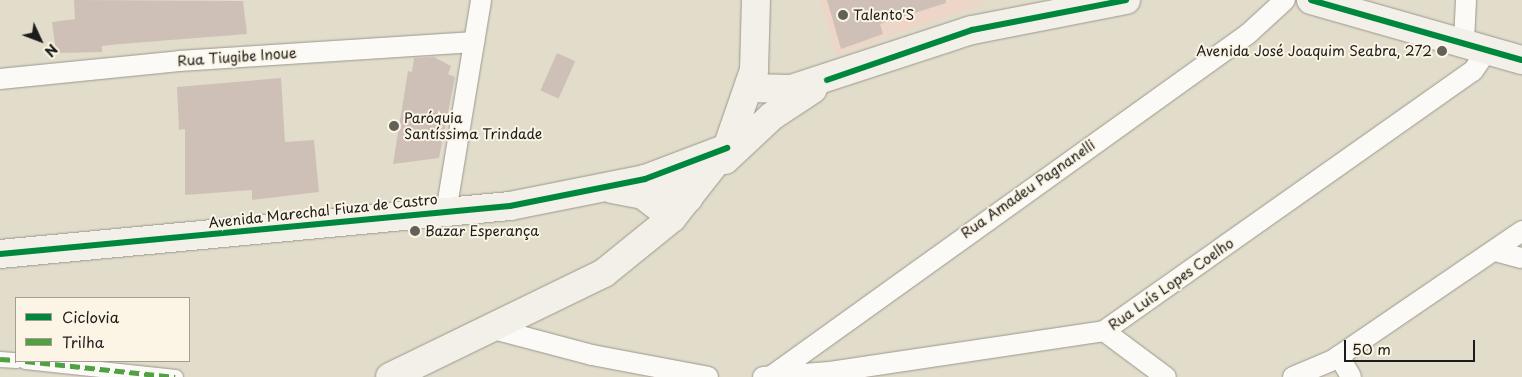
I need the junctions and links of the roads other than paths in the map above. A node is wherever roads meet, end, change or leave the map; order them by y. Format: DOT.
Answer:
graph roads {
  1 [pos="482,0"];
  2 [pos="756,0"];
  3 [pos="1126,0"];
  4 [pos="1284,0"];
  5 [pos="1311,0"];
  6 [pos="1466,0"];
  7 [pos="1077,3"];
  8 [pos="474,42"];
  9 [pos="1476,45"];
  10 [pos="1522,60"];
  11 [pos="0,79"];
  12 [pos="827,80"];
  13 [pos="749,88"];
  14 [pos="727,148"];
  15 [pos="711,172"];
  16 [pos="645,179"];
  17 [pos="610,188"];
  18 [pos="681,208"];
  19 [pos="446,212"];
  20 [pos="1522,230"];
  21 [pos="1495,250"];
  22 [pos="0,254"];
  23 [pos="1522,258"];
  24 [pos="490,328"];
  25 [pos="1104,331"];
  26 [pos="1339,356"];
  27 [pos="0,359"];
  28 [pos="15,360"];
  29 [pos="34,362"];
  30 [pos="175,377"];
  31 [pos="390,377"];
  32 [pos="708,377"];
  33 [pos="764,377"];
  34 [pos="770,377"];
  35 [pos="1166,377"];
  36 [pos="1293,377"];
  37 [pos="1351,377"];
  1 -- 8 [label="street"];
  2 -- 13 [label="main road"];
  3 -- 7 [label="main road"];
  4 -- 34 [label="street, Rua Amadeu Pagnanelli"];
  5 -- 9 [label="main road"];
  6 -- 9 [label="street"];
  7 -- 12 [label="main road"];
  8 -- 11 [label="street, Rua Tiugibe Inoue"];
  8 -- 19 [label="street"];
  9 -- 10 [label="main road"];
  9 -- 25 [label="street, Rua Luís Lopes Coelho"];
  12 -- 13 [label="main road"];
  12 -- 15 [label="main road"];
  13 -- 14 [label="main road"];
  14 -- 15 [label="main road"];
  14 -- 16 [label="main road"];
  15 -- 18 [label="main road"];
  16 -- 17 [label="main road, Avenida Marechal Fiuza de Castro"];
  16 -- 18 [label="main road, Avenida Marechal Fiuza de Castro"];
  17 -- 18 [label="main road, Avenida Marechal Fiuza de Castro"];
  17 -- 19 [label="main road, Avenida Marechal Fiuza de Castro"];
  18 -- 24 [label="main road"];
  19 -- 22 [label="main road, Avenida Marechal Fiuza de Castro"];
  20 -- 21 [label="street"];
  21 -- 23 [label="street"];
  21 -- 26 [label="street"];
  24 -- 31 [label="main road"];
  24 -- 32 [label="street"];
  25 -- 34 [label="street, Rua Luís Lopes Coelho"];
  25 -- 35 [label="street"];
  26 -- 36 [label="street"];
  26 -- 37 [label="street"];
  27 -- 28 [label="street"];
  29 -- 30 [label="street"];
  33 -- 34 [label="street, Rua Luís Lopes Coelho"];
}
